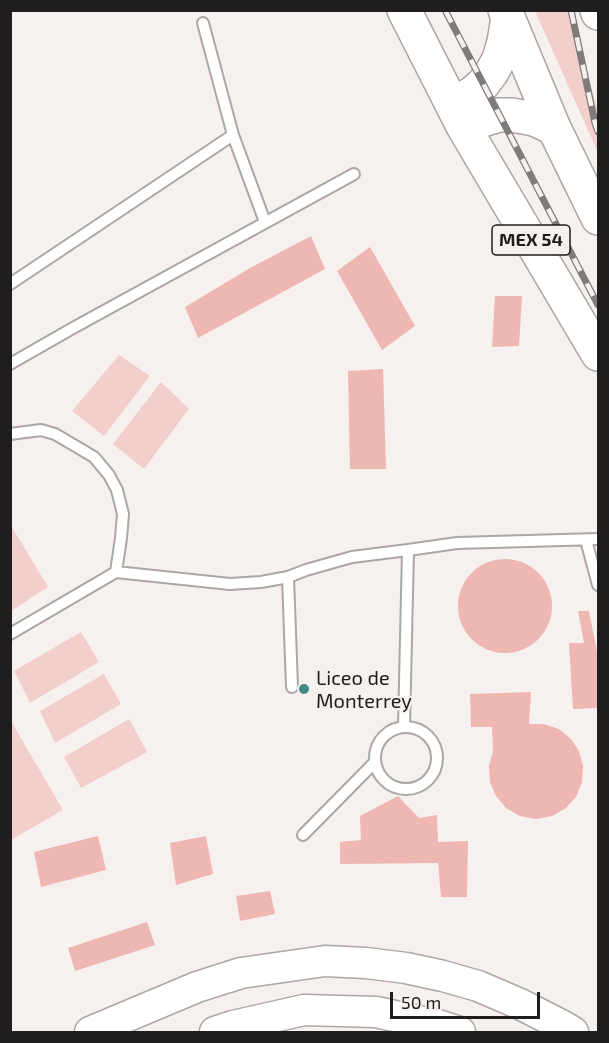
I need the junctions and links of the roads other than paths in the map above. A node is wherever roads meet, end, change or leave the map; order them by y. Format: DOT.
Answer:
graph roads {
  1 [pos="404,10"];
  2 [pos="506,14"];
  3 [pos="202,23"];
  4 [pos="458,115"];
  5 [pos="554,128"];
  6 [pos="233,135"];
  7 [pos="354,174"];
  8 [pos="598,218"];
  9 [pos="265,222"];
  10 [pos="10,284"];
  11 [pos="598,354"];
  12 [pos="10,364"];
  13 [pos="10,434"];
  14 [pos="598,539"];
  15 [pos="586,540"];
  16 [pos="408,550"];
  17 [pos="116,572"];
  18 [pos="288,577"];
  19 [pos="598,585"];
  20 [pos="10,634"];
  21 [pos="292,687"];
  22 [pos="404,726"];
  23 [pos="374,763"];
  24 [pos="303,835"];
  25 [pos="90,1032"];
  26 [pos="215,1032"];
  27 [pos="460,1032"];
  28 [pos="573,1032"];
  1 -- 4 [label="main road, MEX 54"];
  2 -- 4 [label="main road"];
  2 -- 5 [label="main road, MEX 54"];
  3 -- 6 [label="lane"];
  4 -- 5 [label="main road"];
  4 -- 11 [label="main road, MEX 54"];
  5 -- 8 [label="main road, MEX 54"];
  6 -- 9 [label="lane"];
  6 -- 10 [label="lane"];
  7 -- 9 [label="lane"];
  9 -- 12 [label="lane"];
  13 -- 17 [label="lane"];
  14 -- 15 [label="lane"];
  15 -- 16 [label="lane"];
  15 -- 19 [label="lane"];
  16 -- 18 [label="lane"];
  16 -- 22 [label="lane"];
  17 -- 18 [label="lane"];
  17 -- 20 [label="lane"];
  18 -- 21 [label="lane"];
  22 -- 23 [label="lane"];
  22 -- 23 [label="lane"];
  23 -- 24 [label="lane"];
  25 -- 28 [label="main road"];
  26 -- 27 [label="main road"];
}
